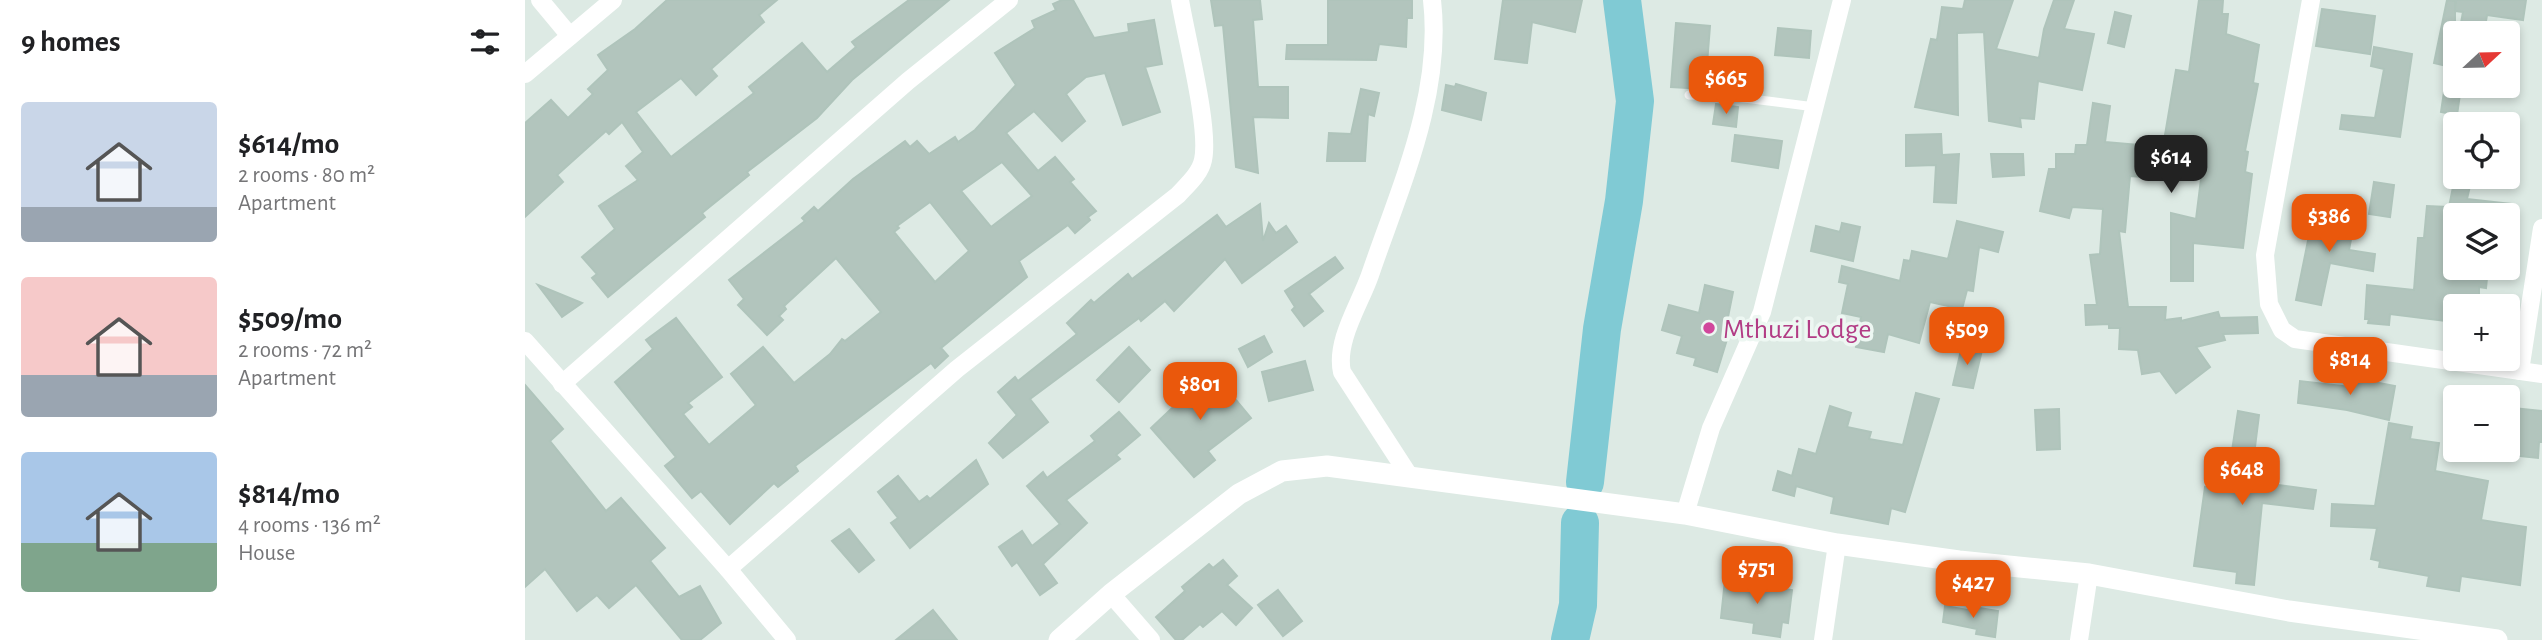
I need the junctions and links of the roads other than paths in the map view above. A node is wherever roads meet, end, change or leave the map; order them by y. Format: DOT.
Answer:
graph roads {
  1 [pos="540,0"];
  2 [pos="613,0"];
  3 [pos="1009,0"];
  4 [pos="1180,0"];
  5 [pos="1432,0"];
  6 [pos="1842,0"];
  7 [pos="2311,0"];
  8 [pos="570,36"];
  9 [pos="525,74"];
  10 [pos="1689,95"];
  11 [pos="1815,107"];
  12 [pos="2542,228"];
  13 [pos="525,341"];
  14 [pos="2443,360"];
  15 [pos="2520,371"];
  16 [pos="2542,374"];
  17 [pos="562,384"];
  18 [pos="1410,477"];
  19 [pos="1685,514"];
  20 [pos="1837,544"];
  21 [pos="728,569"];
  22 [pos="2089,574"];
  23 [pos="1111,594"];
  24 [pos="787,640"];
  25 [pos="1059,640"];
  26 [pos="1151,640"];
  27 [pos="1823,640"];
  28 [pos="2079,640"];
  29 [pos="2497,640"];
  1 -- 8 [label="street"];
  2 -- 8 [label="street"];
  3 -- 17 [label="street"];
  4 -- 21 [label="street"];
  5 -- 18 [label="street"];
  6 -- 11 [label="street"];
  7 -- 14 [label="street"];
  8 -- 9 [label="street"];
  10 -- 11 [label="lane"];
  11 -- 19 [label="street"];
  12 -- 15 [label="street"];
  13 -- 17 [label="street"];
  15 -- 16 [label="street"];
  17 -- 21 [label="street"];
  18 -- 19 [label="street"];
  18 -- 23 [label="street"];
  19 -- 20 [label="street"];
  20 -- 22 [label="street"];
  20 -- 27 [label="street"];
  21 -- 24 [label="street"];
  22 -- 28 [label="street"];
  22 -- 29 [label="street"];
  23 -- 25 [label="street"];
  23 -- 26 [label="street"];
}
